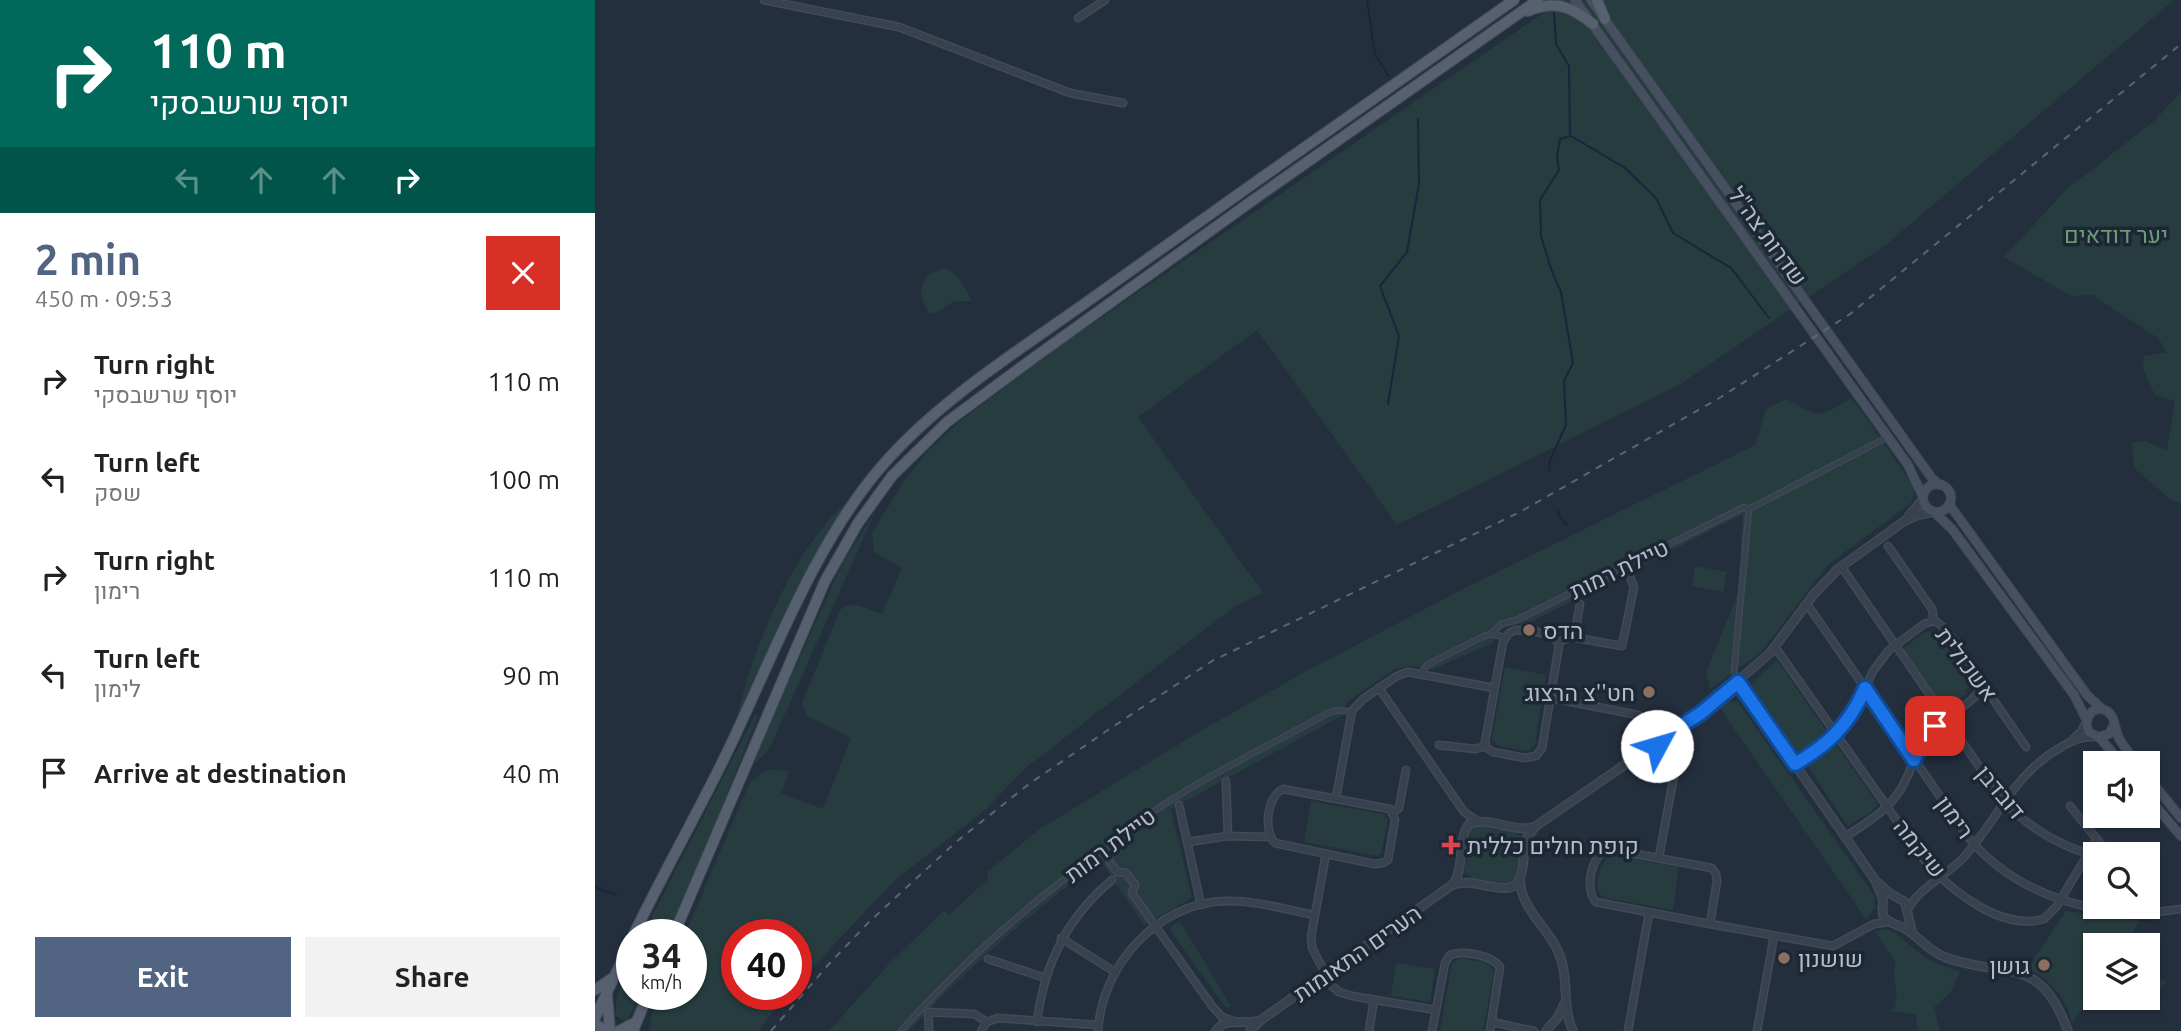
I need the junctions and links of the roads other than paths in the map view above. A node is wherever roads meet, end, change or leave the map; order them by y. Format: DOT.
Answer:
graph roads {
  1 [pos="764,0"];
  2 [pos="1105,0"];
  3 [pos="1514,0"];
  4 [pos="1538,0"];
  5 [pos="1576,0"];
  6 [pos="1591,0"];
  7 [pos="1597,0"];
  8 [pos="1517,15"];
  9 [pos="1078,18"];
  10 [pos="1605,19"];
  11 [pos="1593,24"];
  12 [pos="1123,103"];
  13 [pos="1888,437"];
  14 [pos="1939,485"];
  15 [pos="1923,498"];
  16 [pos="1949,505"];
  17 [pos="1749,509"];
  18 [pos="1934,512"];
  19 [pos="1903,522"];
  20 [pos="1888,546"];
  21 [pos="1841,566"];
  22 [pos="1629,574"];
  23 [pos="1580,604"];
  24 [pos="1807,604"];
  25 [pos="1934,621"];
  26 [pos="1491,634"];
  27 [pos="1505,637"];
  28 [pos="1574,638"];
  29 [pos="1558,642"];
  30 [pos="1894,645"];
  31 [pos="1775,647"];
  32 [pos="1421,673"];
  33 [pos="1738,682"];
  34 [pos="1981,686"];
  35 [pos="1378,688"];
  36 [pos="1494,688"];
  37 [pos="1865,688"];
  38 [pos="1551,698"];
  39 [pos="2102,709"];
  40 [pos="1352,712"];
  41 [pos="1944,718"];
  42 [pos="1647,719"];
  43 [pos="2086,720"];
  44 [pos="1683,724"];
  45 [pos="2114,725"];
  46 [pos="1663,727"];
  47 [pos="1836,734"];
  48 [pos="1651,735"];
  49 [pos="2098,737"];
  50 [pos="1671,739"];
  51 [pos="2066,744"];
  52 [pos="1439,745"];
  53 [pos="1486,746"];
  54 [pos="1660,747"];
  55 [pos="2027,747"];
  56 [pos="2110,751"];
  57 [pos="2128,751"];
  58 [pos="1672,756"];
  59 [pos="1636,757"];
  60 [pos="1914,760"];
  61 [pos="1795,764"];
  62 [pos="1406,770"];
  63 [pos="1226,782"];
  64 [pos="2160,792"];
  65 [pos="1336,798"];
  66 [pos="2003,801"];
  67 [pos="1179,805"];
  68 [pos="2070,806"];
  69 [pos="1887,807"];
  70 [pos="2160,811"];
  71 [pos="1464,812"];
  72 [pos="1393,813"];
  73 [pos="2181,818"];
  74 [pos="1479,822"];
  75 [pos="1536,827"];
  76 [pos="1515,828"];
  77 [pos="1466,830"];
  78 [pos="1228,836"];
  79 [pos="2181,836"];
  80 [pos="1269,837"];
  81 [pos="1845,837"];
  82 [pos="2097,839"];
  83 [pos="1188,842"];
  84 [pos="1526,842"];
  85 [pos="2095,842"];
  86 [pos="2099,842"];
  87 [pos="1974,844"];
  88 [pos="2083,852"];
  89 [pos="1326,854"];
  90 [pos="1659,857"];
  91 [pos="1110,862"];
  92 [pos="2083,862"];
  93 [pos="1460,869"];
  94 [pos="1520,877"];
  95 [pos="1941,878"];
  96 [pos="1112,880"];
  97 [pos="1875,880"];
  98 [pos="1468,882"];
  99 [pos="1452,885"];
  100 [pos="1505,888"];
  101 [pos="1919,894"];
  102 [pos="1898,897"];
  103 [pos="1525,900"];
  104 [pos="2060,900"];
  105 [pos="1201,905"];
  106 [pos="1882,908"];
  107 [pos="2181,909"];
  108 [pos="1908,910"];
  109 [pos="1649,913"];
  110 [pos="1315,915"];
  111 [pos="642,919"];
  112 [pos="680,919"];
  113 [pos="1892,922"];
  114 [pos="1710,924"];
  115 [pos="1872,925"];
  116 [pos="1156,926"];
  117 [pos="1774,936"];
  118 [pos="1914,936"];
  119 [pos="1061,938"];
  120 [pos="988,959"];
  121 [pos="616,972"];
  122 [pos="1115,972"];
  123 [pos="1325,975"];
  124 [pos="614,976"];
  125 [pos="1045,978"];
  126 [pos="595,990"];
  127 [pos="607,990"];
  128 [pos="1374,1000"];
  129 [pos="1565,1000"];
  130 [pos="1212,1006"];
  131 [pos="1436,1010"];
  132 [pos="595,1018"];
  133 [pos="1261,1020"];
  134 [pos="1037,1021"];
  135 [pos="1492,1021"];
  136 [pos="986,1022"];
  137 [pos="1236,1022"];
  138 [pos="638,1025"];
  139 [pos="1550,1026"];
  140 [pos="596,1027"];
  141 [pos="1098,1028"];
  142 [pos="1572,1029"];
  143 [pos="1531,1030"];
  144 [pos="608,1031"];
  145 [pos="619,1031"];
  146 [pos="901,1031"];
  147 [pos="929,1031"];
  148 [pos="981,1031"];
  149 [pos="1216,1031"];
  150 [pos="1248,1031"];
  151 [pos="1370,1031"];
  152 [pos="1432,1031"];
  153 [pos="1490,1031"];
  154 [pos="1628,1031"];
  155 [pos="1757,1031"];
  156 [pos="2066,1031"];
  1 -- 12 [label="street"];
  2 -- 9 [label="street"];
  3 -- 111 [label="main road"];
  4 -- 8 [label="main road"];
  5 -- 11 [label="main road, שדרות צה\"ל"];
  6 -- 10 [label="main road, שדרות צה\"ל"];
  7 -- 10 [label="main road"];
  8 -- 11 [label="main road"];
  8 -- 112 [label="main road"];
  10 -- 14 [label="main road, שדרות צה\"ל"];
  11 -- 13 [label="main road, שדרות צה\"ל"];
  13 -- 15 [label="main road, שדרות צה\"ל"];
  13 -- 17 [label="street, טיילת רמות"];
  14 -- 15 [label="main road"];
  14 -- 16 [label="main road"];
  15 -- 18 [label="main road"];
  15 -- 19 [label="street"];
  16 -- 18 [label="main road"];
  16 -- 39 [label="main road"];
  17 -- 26 [label="street, טיילת רמות"];
  17 -- 33 [label="street"];
  18 -- 19 [label="street"];
  18 -- 43 [label="main road"];
  19 -- 21 [label="street"];
  20 -- 25 [label="street, אשכולית"];
  21 -- 24 [label="street"];
  21 -- 30 [label="street, דובדבן"];
  22 -- 28 [label="street"];
  23 -- 28 [label="street"];
  24 -- 31 [label="street"];
  24 -- 37 [label="street, רימון"];
  25 -- 30 [label="street"];
  25 -- 34 [label="street, אשכולית"];
  26 -- 27 [label="street"];
  26 -- 32 [label="street, טיילת רמות"];
  27 -- 29 [label="street"];
  27 -- 36 [label="street"];
  28 -- 29 [label="street"];
  29 -- 38 [label="street"];
  30 -- 37 [label="street"];
  30 -- 41 [label="street, דובדבן"];
  31 -- 33 [label="street"];
  31 -- 47 [label="street, שיקמה"];
  32 -- 35 [label="street"];
  32 -- 36 [label="street"];
  33 -- 44 [label="street"];
  33 -- 61 [label="street"];
  34 -- 41 [label="street"];
  34 -- 55 [label="street, אשכולית"];
  35 -- 40 [label="street"];
  35 -- 71 [label="street"];
  36 -- 53 [label="street"];
  37 -- 47 [label="street"];
  37 -- 60 [label="street, רימון"];
  38 -- 42 [label="street"];
  38 -- 53 [label="street"];
  39 -- 43 [label="main road"];
  39 -- 45 [label="main road"];
  40 -- 65 [label="street"];
  40 -- 146 [label="street, טיילת רמות"];
  41 -- 60 [label="street"];
  41 -- 66 [label="street, דובדבן"];
  42 -- 46 [label="street"];
  42 -- 48 [label="street"];
  43 -- 49 [label="main road"];
  43 -- 51 [label="street"];
  44 -- 46 [label="street"];
  44 -- 50 [label="street"];
  45 -- 49 [label="main road"];
  45 -- 57 [label="main road"];
  46 -- 48 [label="street"];
  46 -- 50 [label="street"];
  47 -- 61 [label="street"];
  47 -- 69 [label="street, שיקמה"];
  48 -- 54 [label="street"];
  48 -- 59 [label="street"];
  49 -- 51 [label="street"];
  49 -- 56 [label="main road"];
  50 -- 54 [label="street"];
  50 -- 58 [label="street"];
  51 -- 66 [label="street"];
  52 -- 53 [label="street"];
  54 -- 58 [label="street"];
  54 -- 59 [label="street"];
  58 -- 90 [label="street"];
  59 -- 75 [label="street"];
  60 -- 69 [label="street"];
  60 -- 87 [label="street, רימון"];
  61 -- 81 [label="street"];
  62 -- 72 [label="street"];
  63 -- 78 [label="street"];
  64 -- 73 [label="main road"];
  65 -- 72 [label="street"];
  65 -- 80 [label="street"];
  66 -- 87 [label="street"];
  66 -- 88 [label="street, דובדבן"];
  67 -- 83 [label="street"];
  68 -- 82 [label="street"];
  69 -- 81 [label="street"];
  69 -- 95 [label="street, שיקמה"];
  70 -- 79 [label="main road"];
  71 -- 74 [label="street"];
  71 -- 77 [label="street"];
  72 -- 89 [label="street"];
  74 -- 76 [label="street"];
  74 -- 77 [label="street"];
  75 -- 76 [label="street"];
  75 -- 84 [label="street"];
  76 -- 84 [label="street"];
  77 -- 93 [label="street"];
  78 -- 80 [label="street"];
  78 -- 83 [label="street"];
  80 -- 89 [label="street"];
  81 -- 97 [label="street"];
  82 -- 85 [label="street, שיקמה"];
  82 -- 86 [label="street"];
  83 -- 105 [label="street"];
  84 -- 94 [label="street"];
  87 -- 95 [label="street"];
  87 -- 104 [label="street, רימון"];
  89 -- 110 [label="street"];
  90 -- 109 [label="street"];
  90 -- 114 [label="street"];
  91 -- 116 [label="street"];
  92 -- 104 [label="street, שיקמה"];
  93 -- 98 [label="street"];
  93 -- 99 [label="street"];
  94 -- 100 [label="street"];
  94 -- 103 [label="street"];
  95 -- 101 [label="street"];
  95 -- 104 [label="street, שיקמה"];
  96 -- 119 [label="street"];
  97 -- 102 [label="street"];
  97 -- 106 [label="street"];
  98 -- 99 [label="street"];
  98 -- 100 [label="street"];
  99 -- 123 [label="street, הערים התאומות"];
  100 -- 103 [label="street"];
  101 -- 102 [label="street"];
  101 -- 108 [label="street"];
  102 -- 106 [label="street"];
  102 -- 108 [label="street"];
  103 -- 129 [label="street"];
  104 -- 107 [label="street, רימון"];
  105 -- 110 [label="street"];
  105 -- 116 [label="street"];
  106 -- 113 [label="street"];
  106 -- 115 [label="street"];
  108 -- 113 [label="street"];
  108 -- 118 [label="street"];
  109 -- 114 [label="street"];
  109 -- 154 [label="street"];
  110 -- 123 [label="street"];
  113 -- 115 [label="street"];
  113 -- 118 [label="street"];
  114 -- 117 [label="street"];
  115 -- 117 [label="street"];
  116 -- 122 [label="street"];
  116 -- 130 [label="street"];
  117 -- 155 [label="street"];
  118 -- 156 [label="street"];
  119 -- 122 [label="street"];
  119 -- 125 [label="street"];
  120 -- 125 [label="street"];
  121 -- 124 [label="main road"];
  122 -- 141 [label="street"];
  123 -- 128 [label="street"];
  123 -- 133 [label="street, הערים התאומות"];
  124 -- 126 [label="main road"];
  124 -- 127 [label="main road"];
  125 -- 134 [label="street"];
  127 -- 132 [label="main road"];
  127 -- 144 [label="main road"];
  128 -- 131 [label="street"];
  128 -- 151 [label="street"];
  129 -- 139 [label="street"];
  129 -- 142 [label="street"];
  130 -- 137 [label="street"];
  130 -- 149 [label="street"];
  131 -- 135 [label="street"];
  131 -- 152 [label="street"];
  133 -- 137 [label="street"];
  133 -- 150 [label="street, הערים התאומות"];
  134 -- 136 [label="street"];
  134 -- 141 [label="street"];
  135 -- 143 [label="street"];
  135 -- 153 [label="street"];
  136 -- 147 [label="street"];
  136 -- 148 [label="street"];
  137 -- 149 [label="street"];
  137 -- 150 [label="street"];
  138 -- 145 [label="main road"];
  139 -- 142 [label="street"];
  139 -- 143 [label="street"];
  140 -- 144 [label="main road"];
}
